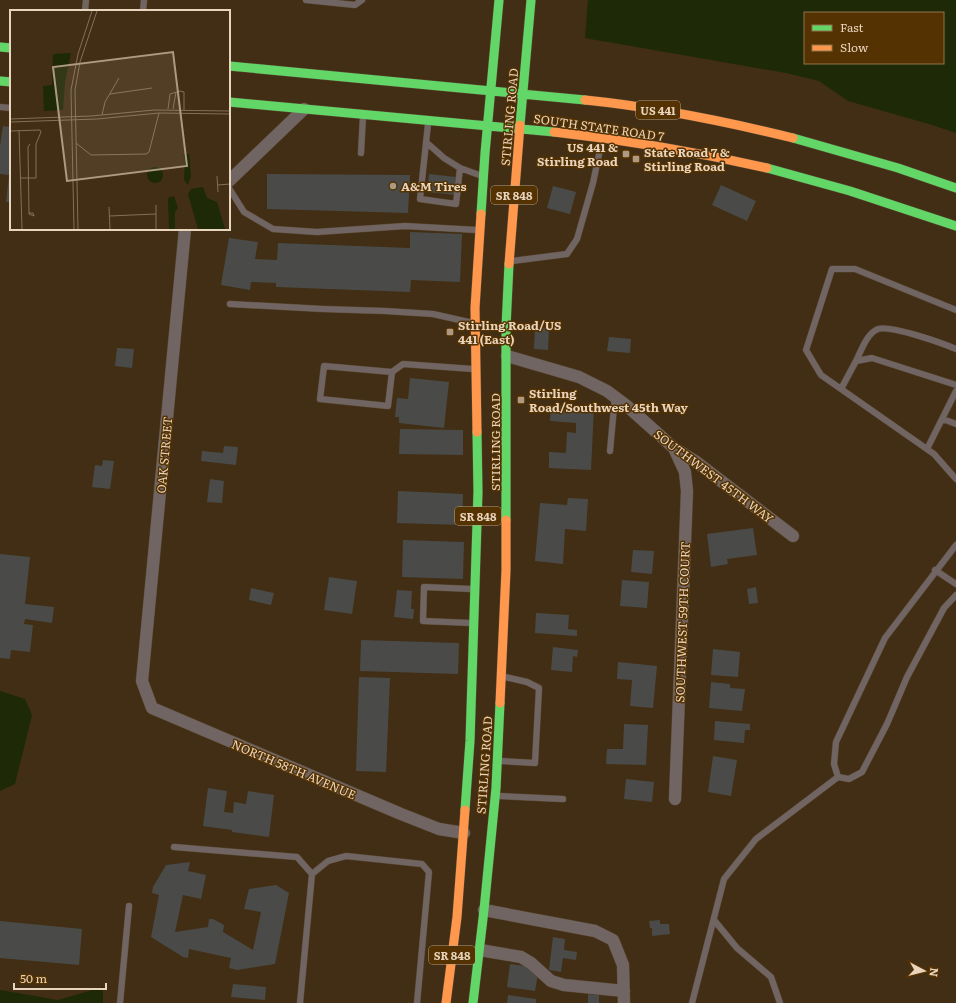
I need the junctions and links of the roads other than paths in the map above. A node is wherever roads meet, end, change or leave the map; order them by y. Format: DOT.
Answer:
graph roads {
  1 [pos="86,0"];
  2 [pos="144,0"];
  3 [pos="306,0"];
  4 [pos="362,0"];
  5 [pos="499,0"];
  6 [pos="531,0"];
  7 [pos="85,10"];
  8 [pos="143,10"];
  9 [pos="0,47"];
  10 [pos="10,48"];
  11 [pos="230,66"];
  12 [pos="0,81"];
  13 [pos="10,82"];
  14 [pos="490,90"];
  15 [pos="523,93"];
  16 [pos="230,102"];
  17 [pos="0,107"];
  18 [pos="10,108"];
  19 [pos="304,109"];
  20 [pos="363,115"];
  21 [pos="428,120"];
  22 [pos="487,126"];
  23 [pos="520,128"];
  24 [pos="602,138"];
  25 [pos="426,142"];
  26 [pos="361,153"];
  27 [pos="460,168"];
  28 [pos="483,177"];
  29 [pos="230,180"];
  30 [pos="956,188"];
  31 [pos="230,190"];
  32 [pos="956,226"];
  33 [pos="185,230"];
  34 [pos="480,230"];
  35 [pos="509,261"];
  36 [pos="230,304"];
  37 [pos="956,310"];
  38 [pos="475,324"];
  39 [pos="956,349"];
  40 [pos="507,356"];
  41 [pos="856,361"];
  42 [pos="476,369"];
  43 [pos="392,372"];
  44 [pos="956,385"];
  45 [pos="841,389"];
  46 [pos="956,391"];
  47 [pos="615,396"];
  48 [pos="943,419"];
  49 [pos="956,424"];
  50 [pos="674,448"];
  51 [pos="927,449"];
  52 [pos="610,451"];
  53 [pos="478,473"];
  54 [pos="488,476"];
  55 [pos="956,480"];
  56 [pos="496,485"];
  57 [pos="507,510"];
  58 [pos="793,536"];
  59 [pos="956,544"];
  60 [pos="936,570"];
  61 [pos="956,584"];
  62 [pos="475,590"];
  63 [pos="956,595"];
  64 [pos="474,624"];
  65 [pos="501,676"];
  66 [pos="142,681"];
  67 [pos="497,761"];
  68 [pos="838,778"];
  69 [pos="495,796"];
  70 [pos="563,799"];
  71 [pos="675,799"];
  72 [pos="464,833"];
  73 [pos="174,847"];
  74 [pos="312,874"];
  75 [pos="129,906"];
  76 [pos="484,910"];
  77 [pos="714,920"];
  78 [pos="480,950"];
  79 [pos="624,997"];
  80 [pos="120,1003"];
  81 [pos="300,1003"];
  82 [pos="417,1003"];
  83 [pos="446,1003"];
  84 [pos="473,1003"];
  85 [pos="692,1003"];
  86 [pos="780,1003"];
  1 -- 7 [label="lane"];
  2 -- 8 [label="lane"];
  3 -- 4 [label="lane"];
  5 -- 14 [label="main road, STIRLING ROAD / SR 848"];
  6 -- 15 [label="main road, STIRLING ROAD / SR 848"];
  9 -- 10 [label="main road"];
  11 -- 14 [label="main road, SOUTH STATE ROAD 7 / US 441"];
  12 -- 13 [label="main road"];
  14 -- 15 [label="main road, SOUTH STATE ROAD 7 / US 441"];
  14 -- 22 [label="main road, STIRLING ROAD / SR 848"];
  15 -- 23 [label="main road, STIRLING ROAD / SR 848"];
  15 -- 30 [label="main road, SOUTH STATE ROAD 7 / US 441"];
  16 -- 19 [label="main road, SOUTH STATE ROAD 7"];
  17 -- 18 [label="lane"];
  19 -- 20 [label="main road, SOUTH STATE ROAD 7"];
  19 -- 29 [label="street"];
  20 -- 21 [label="main road, SOUTH STATE ROAD 7"];
  20 -- 26 [label="lane"];
  21 -- 22 [label="main road, SOUTH STATE ROAD 7"];
  21 -- 25 [label="lane"];
  22 -- 23 [label="main road, SOUTH STATE ROAD 7"];
  22 -- 28 [label="main road, STIRLING ROAD / SR 848"];
  23 -- 24 [label="main road, SOUTH STATE ROAD 7"];
  23 -- 35 [label="main road, STIRLING ROAD / SR 848"];
  24 -- 32 [label="main road, SOUTH STATE ROAD 7"];
  24 -- 35 [label="lane"];
  25 -- 27 [label="lane"];
  25 -- 27 [label="lane"];
  27 -- 28 [label="lane"];
  28 -- 34 [label="main road, STIRLING ROAD / SR 848"];
  31 -- 34 [label="lane"];
  33 -- 66 [label="street, OAK STREET"];
  34 -- 38 [label="main road, STIRLING ROAD / SR 848"];
  35 -- 40 [label="main road, STIRLING ROAD / SR 848"];
  36 -- 38 [label="lane"];
  37 -- 45 [label="lane"];
  38 -- 42 [label="main road, STIRLING ROAD / SR 848"];
  39 -- 41 [label="lane"];
  40 -- 47 [label="street, SOUTHWEST 45TH WAY"];
  40 -- 57 [label="main road, STIRLING ROAD / SR 848"];
  41 -- 44 [label="lane"];
  41 -- 45 [label="lane"];
  42 -- 43 [label="lane"];
  42 -- 53 [label="main road, STIRLING ROAD / SR 848"];
  43 -- 43 [label="lane"];
  45 -- 51 [label="lane"];
  46 -- 48 [label="lane"];
  47 -- 50 [label="street, SOUTHWEST 45TH WAY"];
  47 -- 52 [label="lane"];
  48 -- 49 [label="lane"];
  48 -- 51 [label="lane"];
  50 -- 58 [label="street, SOUTHWEST 45TH WAY"];
  50 -- 71 [label="street, SOUTHWEST 59TH COURT"];
  51 -- 55 [label="lane"];
  53 -- 54 [label="main road"];
  53 -- 62 [label="main road, STIRLING ROAD / SR 848"];
  56 -- 57 [label="main road"];
  57 -- 65 [label="main road, STIRLING ROAD / SR 848"];
  59 -- 60 [label="lane"];
  60 -- 61 [label="lane"];
  60 -- 68 [label="lane"];
  62 -- 64 [label="main road, STIRLING ROAD / SR 848"];
  62 -- 64 [label="lane"];
  63 -- 68 [label="lane"];
  64 -- 72 [label="main road, STIRLING ROAD / SR 848"];
  65 -- 67 [label="main road, STIRLING ROAD / SR 848"];
  65 -- 67 [label="lane"];
  66 -- 72 [label="street, NORTH 58TH AVENUE"];
  67 -- 69 [label="main road, STIRLING ROAD / SR 848"];
  68 -- 77 [label="lane"];
  69 -- 70 [label="lane"];
  69 -- 76 [label="main road, STIRLING ROAD / SR 848"];
  72 -- 83 [label="main road, STIRLING ROAD / SR 848"];
  73 -- 74 [label="lane"];
  74 -- 81 [label="lane"];
  74 -- 82 [label="lane"];
  75 -- 80 [label="lane"];
  76 -- 78 [label="main road, STIRLING ROAD / SR 848"];
  76 -- 79 [label="street"];
  77 -- 85 [label="lane"];
  77 -- 86 [label="lane"];
  78 -- 79 [label="street"];
  78 -- 84 [label="main road, STIRLING ROAD / SR 848"];
}
